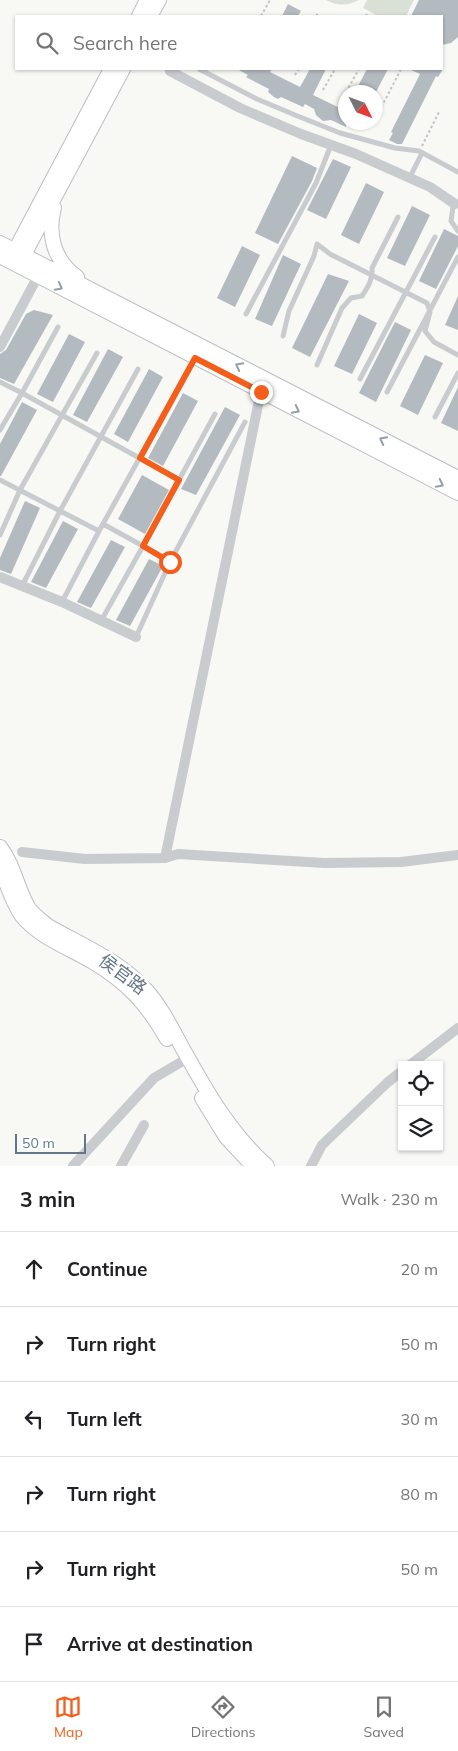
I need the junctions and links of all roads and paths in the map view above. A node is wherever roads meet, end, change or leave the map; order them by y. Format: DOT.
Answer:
graph roads {
  1 [pos="147,0"];
  2 [pos="159,0"];
  3 [pos="270,0"];
  4 [pos="140,15"];
  5 [pos="151,15"];
  6 [pos="262,15"];
  7 [pos="110,70"];
  8 [pos="122,70"];
  9 [pos="201,70"];
  10 [pos="298,70"];
  11 [pos="334,70"];
  12 [pos="358,70"];
  13 [pos="400,70"];
  14 [pos="170,71"];
  15 [pos="295,75"];
  16 [pos="350,85"];
  17 [pos="323,90"];
  18 [pos="383,104"];
  19 [pos="439,112"];
  20 [pos="292,114"];
  21 [pos="286,128"];
  22 [pos="331,145"];
  23 [pos="420,152"];
  24 [pos="458,172"];
  25 [pos="409,178"];
  26 [pos="60,188"];
  27 [pos="456,202"];
  28 [pos="398,217"];
  29 [pos="458,231"];
  30 [pos="435,237"];
  31 [pos="0,243"];
  32 [pos="13,257"];
  33 [pos="458,257"];
  34 [pos="38,276"];
  35 [pos="373,276"];
  36 [pos="406,293"];
  37 [pos="104,296"];
  38 [pos="430,311"];
  39 [pos="246,314"];
  40 [pos="58,327"];
  41 [pos="283,336"];
  42 [pos="0,347"];
  43 [pos="198,352"];
  44 [pos="97,353"];
  45 [pos="458,355"];
  46 [pos="317,365"];
  47 [pos="138,369"];
  48 [pos="458,373"];
  49 [pos="360,379"];
  50 [pos="0,382"];
  51 [pos="262,386"];
  52 [pos="387,392"];
  53 [pos="22,393"];
  54 [pos="215,414"];
  55 [pos="62,415"];
  56 [pos="435,417"];
  57 [pos="245,422"];
  58 [pos="0,430"];
  59 [pos="100,436"];
  60 [pos="140,458"];
  61 [pos="458,478"];
  62 [pos="0,480"];
  63 [pos="179,480"];
  64 [pos="20,490"];
  65 [pos="458,493"];
  66 [pos="60,511"];
  67 [pos="103,524"];
  68 [pos="99,531"];
  69 [pos="0,535"];
  70 [pos="143,546"];
  71 [pos="170,562"];
  72 [pos="0,577"];
  73 [pos="22,587"];
  74 [pos="62,602"];
  75 [pos="101,621"];
  76 [pos="136,637"];
  77 [pos="0,847"];
  78 [pos="22,852"];
  79 [pos="458,855"];
  80 [pos="164,858"];
  81 [pos="0,867"];
  82 [pos="458,1028"];
  83 [pos="184,1060"];
  84 [pos="415,1061"];
  85 [pos="398,1074"];
  86 [pos="144,1125"];
  87 [pos="73,1166"];
  88 [pos="121,1166"];
  89 [pos="253,1166"];
  90 [pos="267,1166"];
  91 [pos="311,1166"];
  1 -- 4 [label="street"];
  2 -- 5 [label="street"];
  3 -- 6 [label="path"];
  7 -- 32 [label="street"];
  8 -- 26 [label="street"];
  9 -- 20 [label="lane"];
  10 -- 15 [label="path"];
  11 -- 17 [label="path"];
  12 -- 16 [label="path"];
  13 -- 18 [label="path"];
  14 -- 21 [label="street"];
  19 -- 23 [label="path"];
  20 -- 21 [label="lane"];
  20 -- 23 [label="lane"];
  21 -- 22 [label="street"];
  22 -- 25 [label="street"];
  22 -- 39 [label="lane"];
  23 -- 24 [label="lane"];
  23 -- 25 [label="lane"];
  25 -- 27 [label="street"];
  26 -- 32 [label="street"];
  26 -- 37 [label="street"];
  27 -- 29 [label="lane"];
  28 -- 35 [label="lane"];
  30 -- 36 [label="lane"];
  31 -- 32 [label="street"];
  32 -- 34 [label="street"];
  32 -- 37 [label="street"];
  33 -- 38 [label="lane"];
  34 -- 42 [label="street"];
  34 -- 43 [label="street, one-way"];
  35 -- 36 [label="lane"];
  35 -- 41 [label="lane"];
  35 -- 46 [label="lane"];
  36 -- 38 [label="lane"];
  36 -- 49 [label="lane"];
  37 -- 43 [label="street"];
  38 -- 45 [label="lane"];
  38 -- 52 [label="lane"];
  40 -- 53 [label="lane"];
  43 -- 51 [label="street"];
  43 -- 60 [label="lane"];
  44 -- 55 [label="lane"];
  47 -- 59 [label="lane"];
  48 -- 56 [label="lane"];
  50 -- 53 [label="lane"];
  61 -- 51 [label="street, one-way"];
  51 -- 65 [label="street, one-way"];
  51 -- 80 [label="street"];
  53 -- 55 [label="lane"];
  53 -- 58 [label="lane"];
  54 -- 63 [label="lane"];
  55 -- 59 [label="lane"];
  55 -- 64 [label="lane"];
  57 -- 71 [label="lane"];
  59 -- 60 [label="lane"];
  59 -- 66 [label="lane"];
  60 -- 63 [label="lane"];
  60 -- 67 [label="lane"];
  62 -- 64 [label="lane"];
  63 -- 70 [label="lane"];
  64 -- 66 [label="lane"];
  64 -- 69 [label="lane"];
  66 -- 68 [label="lane"];
  66 -- 73 [label="lane"];
  67 -- 68 [label="lane"];
  67 -- 70 [label="lane"];
  68 -- 74 [label="lane"];
  70 -- 71 [label="lane"];
  70 -- 75 [label="lane"];
  71 -- 76 [label="lane"];
  72 -- 73 [label="street"];
  73 -- 74 [label="street"];
  74 -- 75 [label="street"];
  75 -- 76 [label="street"];
  77 -- 83 [label="street, 侯官路"];
  78 -- 80 [label="street"];
  79 -- 80 [label="street"];
  81 -- 83 [label="street, 侯官路"];
  82 -- 84 [label="street"];
  83 -- 87 [label="street"];
  83 -- 89 [label="street, 侯官路"];
  83 -- 90 [label="street, 侯官路"];
  85 -- 91 [label="street"];
  86 -- 88 [label="street"];
}
